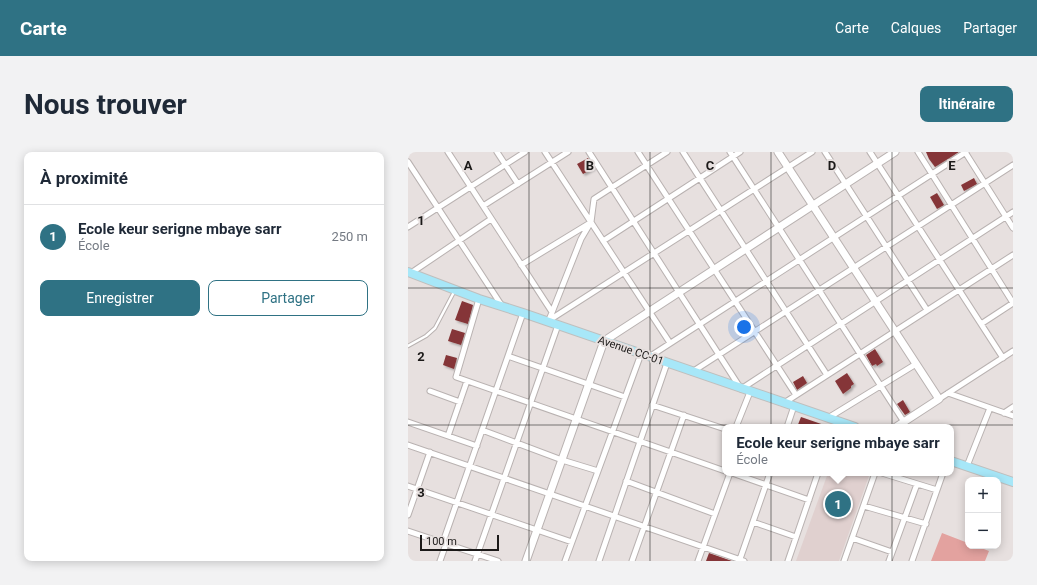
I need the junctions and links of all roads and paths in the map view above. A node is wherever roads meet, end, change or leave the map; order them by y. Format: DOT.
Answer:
graph roads {
  1 [pos="497,152"];
  2 [pos="524,152"];
  3 [pos="545,152"];
  4 [pos="568,152"];
  5 [pos="638,152"];
  6 [pos="667,152"];
  7 [pos="684,152"];
  8 [pos="740,152"];
  9 [pos="778,152"];
  10 [pos="812,152"];
  11 [pos="825,152"];
  12 [pos="870,152"];
  13 [pos="895,152"];
  14 [pos="918,152"];
  15 [pos="966,152"];
  16 [pos="450,153"];
  17 [pos="592,153"];
  18 [pos="732,154"];
  19 [pos="408,162"];
  20 [pos="552,162"];
  21 [pos="878,163"];
  22 [pos="505,165"];
  23 [pos="646,165"];
  24 [pos="1013,165"];
  25 [pos="788,167"];
  26 [pos="932,174"];
  27 [pos="700,178"];
  28 [pos="985,183"];
  29 [pos="518,184"];
  30 [pos="845,184"];
  31 [pos="471,187"];
  32 [pos="612,187"];
  33 [pos="754,189"];
  34 [pos="899,196"];
  35 [pos="668,198"];
  36 [pos="812,205"];
  37 [pos="951,205"];
  38 [pos="483,206"];
  39 [pos="438,208"];
  40 [pos="721,210"];
  41 [pos="1013,212"];
  42 [pos="866,216"];
  43 [pos="1006,216"];
  44 [pos="491,219"];
  45 [pos="634,221"];
  46 [pos="591,222"];
  47 [pos="918,226"];
  48 [pos="779,227"];
  49 [pos="408,228"];
  50 [pos="1013,228"];
  51 [pos="689,231"];
  52 [pos="833,238"];
  53 [pos="972,238"];
  54 [pos="459,240"];
  55 [pos="603,241"];
  56 [pos="886,247"];
  57 [pos="746,249"];
  58 [pos="654,253"];
  59 [pos="1013,254"];
  60 [pos="800,259"];
  61 [pos="940,259"];
  62 [pos="521,265"];
  63 [pos="853,268"];
  64 [pos="714,269"];
  65 [pos="991,269"];
  66 [pos="409,272"];
  67 [pos="624,273"];
  68 [pos="907,280"];
  69 [pos="766,281"];
  70 [pos="455,289"];
  71 [pos="959,289"];
  72 [pos="819,290"];
  73 [pos="679,292"];
  74 [pos="479,299"];
  75 [pos="735,301"];
  76 [pos="875,302"];
  77 [pos="1013,303"];
  78 [pos="502,306"];
  79 [pos="927,310"];
  80 [pos="786,311"];
  81 [pos="552,312"];
  82 [pos="649,312"];
  83 [pos="523,313"];
  84 [pos="548,321"];
  85 [pos="700,324"];
  86 [pos="841,324"];
  87 [pos="982,324"];
  88 [pos="558,325"];
  89 [pos="894,331"];
  90 [pos="755,332"];
  91 [pos="604,341"];
  92 [pos="670,343"];
  93 [pos="808,345"];
  94 [pos="408,346"];
  95 [pos="1013,351"];
  96 [pos="719,354"];
  97 [pos="860,354"];
  98 [pos="645,355"];
  99 [pos="508,356"];
  100 [pos="1003,358"];
  101 [pos="667,363"];
  102 [pos="916,364"];
  103 [pos="777,366"];
  104 [pos="543,368"];
  105 [pos="692,372"];
  106 [pos="827,375"];
  107 [pos="467,381"];
  108 [pos="589,384"];
  109 [pos="881,386"];
  110 [pos="741,389"];
  111 [pos="430,391"];
  112 [pos="496,391"];
  113 [pos="750,392"];
  114 [pos="948,393"];
  115 [pos="796,395"];
  116 [pos="625,397"];
  117 [pos="939,399"];
  118 [pos="460,402"];
  119 [pos="531,403"];
  120 [pos="784,403"];
  121 [pos="652,405"];
  122 [pos="794,406"];
  123 [pos="1013,407"];
  124 [pos="990,408"];
  125 [pos="1004,413"];
  126 [pos="684,415"];
  127 [pos="1013,416"];
  128 [pos="576,419"];
  129 [pos="408,422"];
  130 [pos="833,422"];
  131 [pos="904,422"];
  132 [pos="737,424"];
  133 [pos="788,424"];
  134 [pos="901,424"];
  135 [pos="722,428"];
  136 [pos="482,430"];
  137 [pos="613,432"];
  138 [pos="448,436"];
  139 [pos="640,441"];
  140 [pos="517,442"];
  141 [pos="408,445"];
  142 [pos="476,446"];
  143 [pos="430,452"];
  144 [pos="671,452"];
  145 [pos="562,460"];
  146 [pos="954,461"];
  147 [pos="469,466"];
  148 [pos="967,466"];
  149 [pos="722,470"];
  150 [pos="598,471"];
  151 [pos="730,476"];
  152 [pos="740,476"];
  153 [pos="769,476"];
  154 [pos="817,476"];
  155 [pos="874,476"];
  156 [pos="891,476"];
  157 [pos="942,476"];
  158 [pos="504,478"];
  159 [pos="626,482"];
  160 [pos="1013,482"];
  161 [pos="916,484"];
  162 [pos="766,485"];
  163 [pos="408,486"];
  164 [pos="417,489"];
  165 [pos="937,490"];
  166 [pos="657,492"];
  167 [pos="550,494"];
  168 [pos="809,500"];
  169 [pos="457,502"];
  170 [pos="585,506"];
  171 [pos="864,506"];
  172 [pos="491,514"];
  173 [pos="715,514"];
  174 [pos="408,515"];
  175 [pos="615,516"];
  176 [pos="905,518"];
  177 [pos="753,522"];
  178 [pos="926,524"];
  179 [pos="644,527"];
  180 [pos="537,530"];
  181 [pos="408,531"];
  182 [pos="796,537"];
  183 [pos="852,538"];
  184 [pos="572,542"];
  185 [pos="444,543"];
  186 [pos="703,547"];
  187 [pos="892,552"];
  188 [pos="477,554"];
  189 [pos="742,560"];
  190 [pos="440,561"];
  191 [pos="475,561"];
  192 [pos="498,561"];
  193 [pos="526,561"];
  194 [pos="565,561"];
  195 [pos="599,561"];
  196 [pos="632,561"];
  197 [pos="698,561"];
  198 [pos="788,561"];
  199 [pos="844,561"];
  200 [pos="889,561"];
  201 [pos="912,561"];
  1 -- 22 [label="street"];
  2 -- 22 [label="street"];
  3 -- 20 [label="street"];
  4 -- 20 [label="street"];
  5 -- 23 [label="street"];
  6 -- 23 [label="street"];
  7 -- 27 [label="street"];
  8 -- 18 [label="street"];
  9 -- 25 [label="street"];
  10 -- 25 [label="street"];
  11 -- 30 [label="street"];
  12 -- 21 [label="street"];
  13 -- 21 [label="street"];
  14 -- 26 [label="street"];
  15 -- 26 [label="street"];
  15 -- 28 [label="street"];
  16 -- 31 [label="street"];
  17 -- 32 [label="street"];
  18 -- 27 [label="street"];
  18 -- 33 [label="street"];
  19 -- 39 [label="street"];
  20 -- 29 [label="street"];
  20 -- 46 [label="street"];
  21 -- 30 [label="street"];
  21 -- 34 [label="street"];
  22 -- 29 [label="street"];
  22 -- 31 [label="street"];
  23 -- 32 [label="street"];
  23 -- 35 [label="street"];
  24 -- 28 [label="street"];
  25 -- 33 [label="street"];
  25 -- 36 [label="street"];
  26 -- 34 [label="street"];
  26 -- 37 [label="street"];
  27 -- 35 [label="street"];
  27 -- 40 [label="street"];
  28 -- 37 [label="street"];
  28 -- 43 [label="street"];
  29 -- 38 [label="street"];
  30 -- 36 [label="street"];
  30 -- 42 [label="street"];
  31 -- 38 [label="street"];
  31 -- 39 [label="street"];
  32 -- 45 [label="street"];
  32 -- 46 [label="street"];
  33 -- 40 [label="street"];
  33 -- 48 [label="street"];
  34 -- 42 [label="street"];
  34 -- 47 [label="street"];
  35 -- 45 [label="street"];
  35 -- 51 [label="street"];
  36 -- 48 [label="street"];
  36 -- 52 [label="street"];
  37 -- 47 [label="street"];
  37 -- 53 [label="street"];
  38 -- 44 [label="street"];
  39 -- 49 [label="street"];
  39 -- 54 [label="street"];
  40 -- 51 [label="street"];
  40 -- 57 [label="street"];
  41 -- 43 [label="street"];
  42 -- 52 [label="street"];
  42 -- 56 [label="street"];
  43 -- 50 [label="street"];
  43 -- 53 [label="street"];
  44 -- 54 [label="street"];
  44 -- 62 [label="street"];
  45 -- 55 [label="street"];
  45 -- 58 [label="street"];
  46 -- 55 [label="street"];
  46 -- 62 [label="street"];
  46 -- 81 [label="street"];
  47 -- 56 [label="street"];
  47 -- 61 [label="street"];
  48 -- 57 [label="street"];
  48 -- 60 [label="street"];
  51 -- 58 [label="street"];
  51 -- 64 [label="street"];
  52 -- 60 [label="street"];
  52 -- 63 [label="street"];
  53 -- 61 [label="street"];
  53 -- 65 [label="street"];
  54 -- 66 [label="street"];
  54 -- 78 [label="street"];
  55 -- 67 [label="street"];
  56 -- 63 [label="street"];
  56 -- 68 [label="street"];
  57 -- 64 [label="street"];
  57 -- 69 [label="street"];
  58 -- 67 [label="street"];
  58 -- 73 [label="street"];
  59 -- 65 [label="street"];
  60 -- 69 [label="street"];
  60 -- 72 [label="street"];
  61 -- 68 [label="street"];
  61 -- 71 [label="street"];
  62 -- 81 [label="street"];
  63 -- 72 [label="street"];
  63 -- 76 [label="street"];
  64 -- 73 [label="street"];
  64 -- 75 [label="street"];
  65 -- 71 [label="street"];
  65 -- 77 [label="street"];
  66 -- 70 [label="main road, Avenue CC-01"];
  67 -- 82 [label="street"];
  67 -- 84 [label="street"];
  68 -- 76 [label="street"];
  68 -- 79 [label="street"];
  69 -- 75 [label="street"];
  69 -- 80 [label="street"];
  70 -- 74 [label="main road, Avenue CC-01"];
  70 -- 94 [label="lane"];
  71 -- 79 [label="street"];
  71 -- 87 [label="street"];
  72 -- 80 [label="street"];
  72 -- 86 [label="street"];
  73 -- 82 [label="street"];
  73 -- 85 [label="street"];
  74 -- 78 [label="main road, Avenue CC-01"];
  74 -- 107 [label="street"];
  75 -- 85 [label="street"];
  75 -- 90 [label="street"];
  76 -- 86 [label="street"];
  76 -- 89 [label="street"];
  77 -- 87 [label="street"];
  78 -- 83 [label="main road, Avenue CC-01"];
  79 -- 89 [label="street"];
  80 -- 90 [label="street"];
  80 -- 93 [label="street"];
  81 -- 84 [label="street"];
  82 -- 91 [label="street"];
  82 -- 92 [label="street"];
  83 -- 84 [label="main road, Avenue CC-01"];
  83 -- 99 [label="street"];
  84 -- 88 [label="main road, Avenue CC-01"];
  85 -- 92 [label="street"];
  85 -- 96 [label="street"];
  86 -- 93 [label="street"];
  86 -- 97 [label="street"];
  87 -- 100 [label="street"];
  88 -- 91 [label="main road, Avenue CC-01"];
  88 -- 104 [label="street"];
  89 -- 97 [label="street"];
  89 -- 102 [label="street"];
  90 -- 96 [label="street"];
  90 -- 103 [label="street"];
  91 -- 98 [label="main road, Avenue CC-01"];
  91 -- 108 [label="street"];
  92 -- 98 [label="street"];
  93 -- 103 [label="street"];
  93 -- 106 [label="street"];
  95 -- 100 [label="street"];
  96 -- 105 [label="street"];
  96 -- 110 [label="street"];
  97 -- 106 [label="street"];
  97 -- 109 [label="street"];
  98 -- 101 [label="main road, Avenue CC-01"];
  98 -- 116 [label="street"];
  99 -- 104 [label="street"];
  99 -- 112 [label="street"];
  100 -- 114 [label="street"];
  101 -- 105 [label="main road, Avenue CC-01"];
  101 -- 121 [label="street"];
  102 -- 109 [label="street"];
  102 -- 117 [label="street"];
  103 -- 110 [label="street"];
  103 -- 115 [label="street"];
  104 -- 108 [label="street"];
  104 -- 119 [label="street"];
  105 -- 110 [label="main road, Avenue CC-01"];
  106 -- 115 [label="street"];
  107 -- 112 [label="street"];
  107 -- 118 [label="street"];
  108 -- 116 [label="street"];
  108 -- 128 [label="street"];
  109 -- 130 [label="street"];
  109 -- 131 [label="street"];
  110 -- 113 [label="main road, Avenue CC-01"];
  111 -- 118 [label="street"];
  112 -- 119 [label="street"];
  112 -- 136 [label="street"];
  113 -- 120 [label="main road, Avenue CC-01"];
  113 -- 132 [label="street"];
  114 -- 117 [label="street"];
  114 -- 124 [label="street"];
  115 -- 120 [label="street"];
  116 -- 137 [label="street"];
  117 -- 131 [label="street"];
  118 -- 138 [label="street"];
  119 -- 128 [label="street"];
  119 -- 140 [label="street"];
  120 -- 122 [label="main road, Avenue CC-01"];
  121 -- 126 [label="street"];
  121 -- 139 [label="street"];
  122 -- 130 [label="main road, Avenue CC-01"];
  122 -- 133 [label="street"];
  123 -- 125 [label="street"];
  124 -- 125 [label="street"];
  124 -- 148 [label="street"];
  125 -- 127 [label="street"];
  126 -- 135 [label="street"];
  126 -- 144 [label="street"];
  128 -- 137 [label="street"];
  128 -- 145 [label="street"];
  129 -- 138 [label="street"];
  131 -- 134 [label="street"];
  136 -- 140 [label="street"];
  136 -- 142 [label="street"];
  137 -- 139 [label="street"];
  137 -- 150 [label="street"];
  138 -- 142 [label="street"];
  139 -- 144 [label="street"];
  139 -- 159 [label="street"];
  140 -- 145 [label="street"];
  140 -- 158 [label="street"];
  141 -- 143 [label="street"];
  142 -- 147 [label="street"];
  143 -- 147 [label="street"];
  143 -- 164 [label="street"];
  144 -- 149 [label="street"];
  144 -- 166 [label="street"];
  145 -- 150 [label="street"];
  145 -- 167 [label="street"];
  146 -- 148 [label="main road"];
  147 -- 158 [label="street"];
  147 -- 169 [label="street"];
  148 -- 160 [label="main road"];
  150 -- 170 [label="street"];
  151 -- 173 [label="street"];
  152 -- 162 [label="street"];
  153 -- 162 [label="street"];
  154 -- 168 [label="street"];
  155 -- 171 [label="street"];
  156 -- 161 [label="street"];
  157 -- 165 [label="street"];
  158 -- 167 [label="street"];
  158 -- 172 [label="street"];
  159 -- 166 [label="street"];
  159 -- 175 [label="street"];
  161 -- 165 [label="street"];
  161 -- 176 [label="street"];
  162 -- 168 [label="street"];
  162 -- 177 [label="street"];
  163 -- 164 [label="street"];
  164 -- 169 [label="street"];
  164 -- 174 [label="street"];
  165 -- 178 [label="street"];
  166 -- 173 [label="street"];
  166 -- 179 [label="street"];
  167 -- 170 [label="street"];
  167 -- 180 [label="street"];
  168 -- 182 [label="street"];
  169 -- 172 [label="street"];
  169 -- 185 [label="street"];
  170 -- 175 [label="street"];
  170 -- 184 [label="street"];
  171 -- 176 [label="street"];
  171 -- 183 [label="street"];
  172 -- 180 [label="street"];
  172 -- 188 [label="street"];
  173 -- 186 [label="street"];
  175 -- 179 [label="street"];
  175 -- 195 [label="street"];
  176 -- 178 [label="street"];
  176 -- 187 [label="street"];
  177 -- 182 [label="street"];
  177 -- 189 [label="street"];
  178 -- 201 [label="street"];
  179 -- 186 [label="street"];
  179 -- 196 [label="street"];
  180 -- 184 [label="street"];
  180 -- 193 [label="street"];
  181 -- 185 [label="street"];
  182 -- 198 [label="street"];
  183 -- 187 [label="street"];
  183 -- 199 [label="street"];
  184 -- 194 [label="street"];
  185 -- 188 [label="street"];
  185 -- 190 [label="street"];
  186 -- 189 [label="street"];
  186 -- 197 [label="street"];
  187 -- 200 [label="street"];
  188 -- 191 [label="street"];
  188 -- 192 [label="street"];
}
